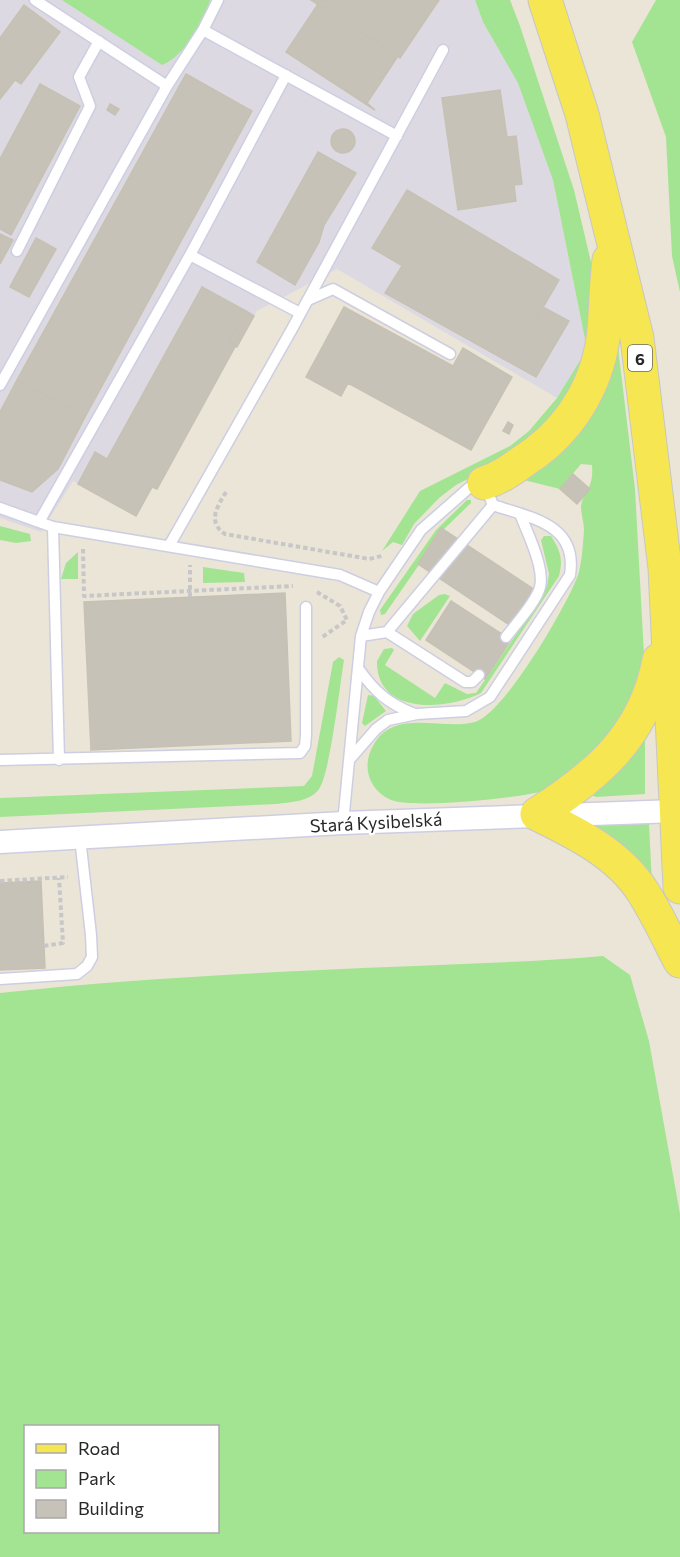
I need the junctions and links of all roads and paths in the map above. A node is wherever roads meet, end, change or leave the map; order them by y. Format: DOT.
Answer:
graph roads {
  1 [pos="35,0"];
  2 [pos="218,0"];
  3 [pos="545,0"];
  4 [pos="203,30"];
  5 [pos="99,41"];
  6 [pos="443,50"];
  7 [pos="286,75"];
  8 [pos="167,86"];
  9 [pos="397,136"];
  10 [pos="612,235"];
  11 [pos="17,252"];
  12 [pos="190,255"];
  13 [pos="308,300"];
  14 [pos="300,313"];
  15 [pos="450,354"];
  16 [pos="0,385"];
  17 [pos="225,492"];
  18 [pos="488,494"];
  19 [pos="0,508"];
  20 [pos="520,514"];
  21 [pos="39,522"];
  22 [pos="52,527"];
  23 [pos="83,532"];
  24 [pos="169,546"];
  25 [pos="385,553"];
  26 [pos="190,564"];
  27 [pos="302,586"];
  28 [pos="313,591"];
  29 [pos="379,592"];
  30 [pos="190,595"];
  31 [pos="306,608"];
  32 [pos="666,620"];
  33 [pos="387,632"];
  34 [pos="361,636"];
  35 [pos="506,638"];
  36 [pos="306,648"];
  37 [pos="358,668"];
  38 [pos="479,675"];
  39 [pos="417,714"];
  40 [pos="350,759"];
  41 [pos="0,760"];
  42 [pos="59,760"];
  43 [pos="676,811"];
  44 [pos="537,814"];
  45 [pos="343,823"];
  46 [pos="80,838"];
  47 [pos="0,842"];
  48 [pos="84,876"];
  49 [pos="59,878"];
  50 [pos="0,881"];
  51 [pos="680,887"];
  52 [pos="44,946"];
  53 [pos="680,961"];
  54 [pos="0,979"];
  1 -- 5 [label="lane"];
  2 -- 4 [label="lane"];
  3 -- 10 [label="main road, 6"];
  4 -- 7 [label="lane"];
  4 -- 8 [label="lane"];
  5 -- 8 [label="lane"];
  5 -- 11 [label="lane"];
  6 -- 9 [label="lane"];
  7 -- 9 [label="lane"];
  7 -- 12 [label="lane"];
  8 -- 16 [label="lane"];
  9 -- 13 [label="lane"];
  10 -- 18 [label="main road"];
  10 -- 32 [label="main road, 6"];
  12 -- 14 [label="lane"];
  12 -- 21 [label="lane"];
  13 -- 14 [label="lane"];
  13 -- 15 [label="lane"];
  14 -- 24 [label="lane"];
  17 -- 25 [label="path"];
  18 -- 20 [label="lane"];
  18 -- 29 [label="lane"];
  18 -- 33 [label="lane"];
  19 -- 21 [label="lane"];
  20 -- 35 [label="lane"];
  20 -- 39 [label="lane"];
  21 -- 22 [label="lane"];
  22 -- 23 [label="lane"];
  22 -- 42 [label="lane"];
  23 -- 24 [label="lane"];
  23 -- 30 [label="path"];
  24 -- 29 [label="lane"];
  26 -- 30 [label="path"];
  27 -- 30 [label="path"];
  28 -- 36 [label="path"];
  29 -- 34 [label="lane"];
  31 -- 36 [label="lane"];
  32 -- 43 [label="main road, 6"];
  32 -- 44 [label="main road"];
  33 -- 34 [label="lane"];
  33 -- 38 [label="lane"];
  34 -- 37 [label="lane"];
  36 -- 42 [label="lane"];
  37 -- 39 [label="lane"];
  37 -- 40 [label="lane"];
  39 -- 40 [label="lane"];
  40 -- 45 [label="lane"];
  41 -- 42 [label="lane"];
  43 -- 44 [label="street, Stará Kysibelská"];
  43 -- 51 [label="main road, 6"];
  44 -- 45 [label="street, Stará Kysibelská"];
  44 -- 53 [label="main road"];
  45 -- 46 [label="street, Stará Kysibelská"];
  46 -- 47 [label="street, Stará Kysibelská"];
  46 -- 48 [label="lane"];
  48 -- 49 [label="path"];
  48 -- 54 [label="lane"];
  49 -- 50 [label="path"];
  49 -- 52 [label="path"];
}
